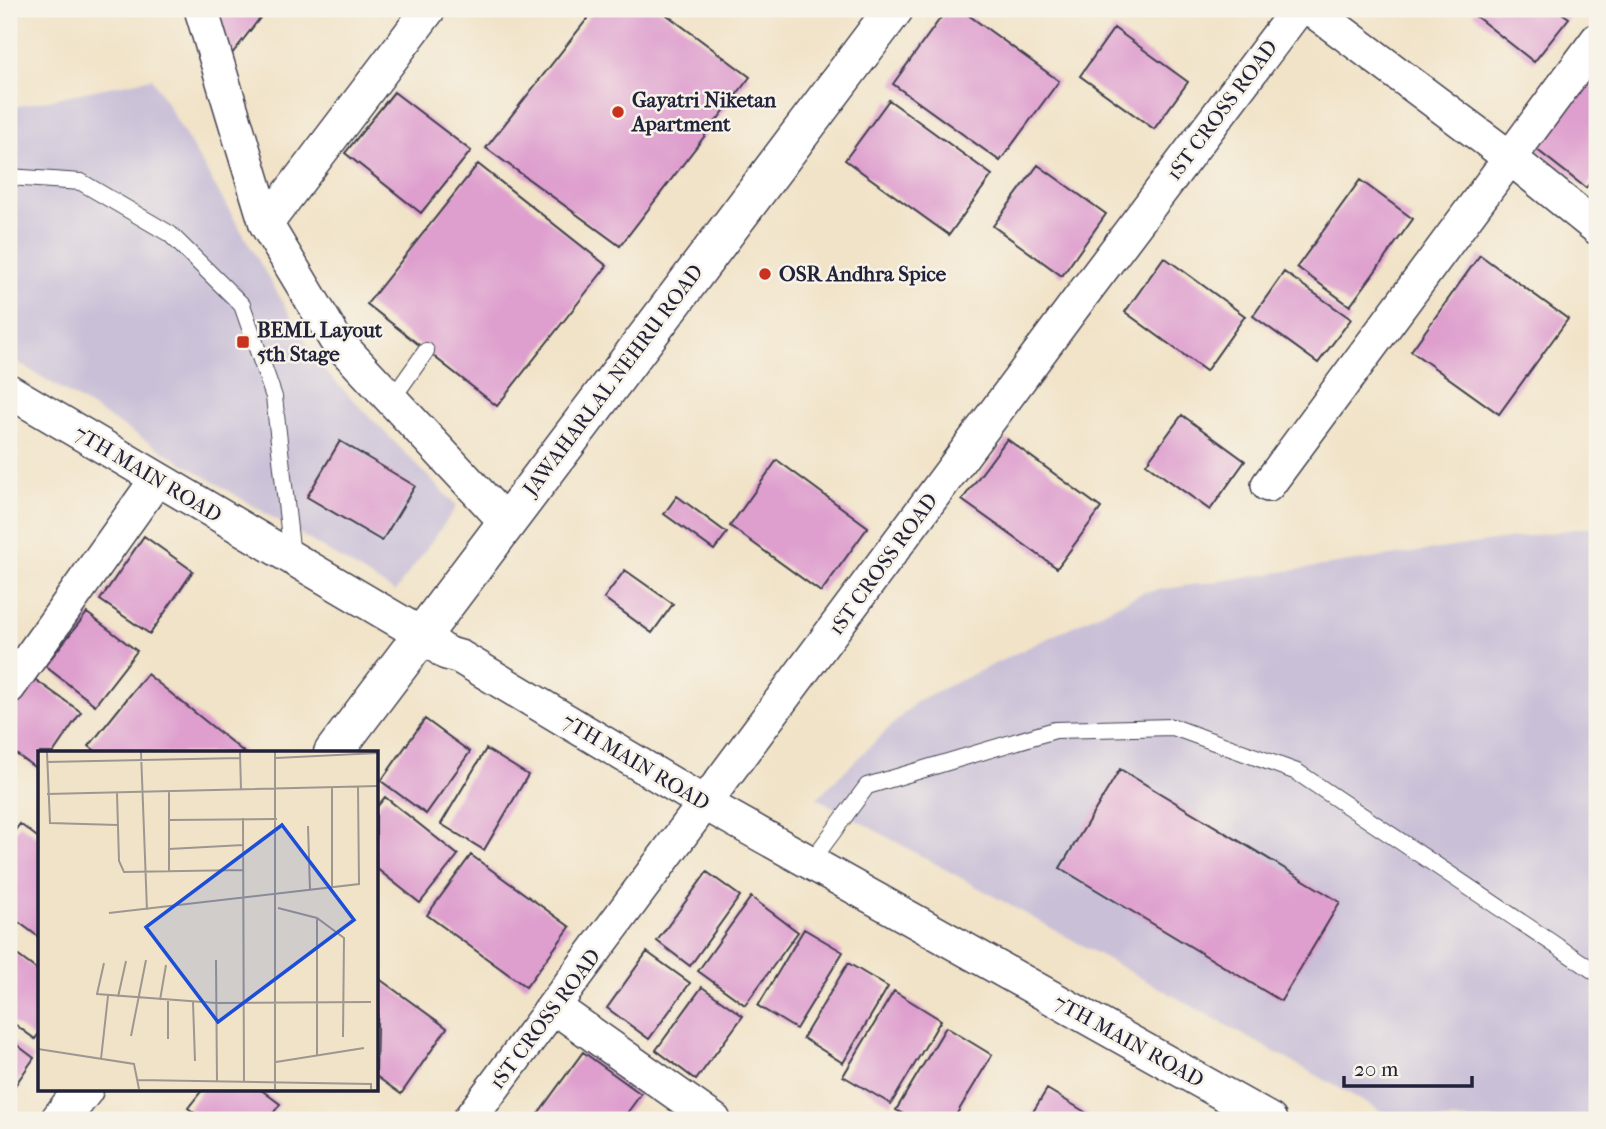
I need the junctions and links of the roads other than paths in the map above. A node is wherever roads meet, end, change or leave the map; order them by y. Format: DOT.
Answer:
graph roads {
  1 [pos="201,9"];
  2 [pos="429,9"];
  3 [pos="894,9"];
  4 [pos="1298,9"];
  5 [pos="1311,9"];
  6 [pos="1597,40"];
  7 [pos="1509,157"];
  8 [pos="9,177"];
  9 [pos="266,224"];
  10 [pos="1597,228"];
  11 [pos="426,351"];
  12 [pos="9,391"];
  13 [pos="391,398"];
  14 [pos="157,479"];
  15 [pos="1268,485"];
  16 [pos="506,522"];
  17 [pos="293,559"];
  18 [pos="421,634"];
  19 [pos="9,687"];
  20 [pos="334,751"];
  21 [pos="706,804"];
  22 [pos="810,863"];
  23 [pos="1597,973"];
  24 [pos="554,1007"];
  25 [pos="83,1090"];
  26 [pos="61,1120"];
  27 [pos="469,1120"];
  28 [pos="714,1120"];
  29 [pos="1270,1120"];
  1 -- 9 [label="street"];
  2 -- 9 [label="street"];
  3 -- 16 [label="street, JAWAHARLAL NEHRU ROAD"];
  4 -- 21 [label="street, 1ST CROSS ROAD"];
  5 -- 7 [label="street"];
  6 -- 7 [label="street"];
  7 -- 10 [label="street"];
  7 -- 15 [label="street"];
  8 -- 17 [label="lane"];
  9 -- 13 [label="street"];
  11 -- 13 [label="lane"];
  12 -- 14 [label="street, 7TH MAIN ROAD"];
  13 -- 16 [label="street"];
  14 -- 17 [label="street, 7TH MAIN ROAD"];
  14 -- 19 [label="street"];
  16 -- 18 [label="street, JAWAHARLAL NEHRU ROAD"];
  17 -- 18 [label="street, 7TH MAIN ROAD"];
  18 -- 20 [label="street, JAWAHARLAL NEHRU ROAD"];
  18 -- 21 [label="street, 7TH MAIN ROAD"];
  21 -- 22 [label="street, 7TH MAIN ROAD"];
  21 -- 24 [label="street, 1ST CROSS ROAD"];
  22 -- 23 [label="lane"];
  22 -- 29 [label="street, 7TH MAIN ROAD"];
  24 -- 27 [label="street, 1ST CROSS ROAD"];
  24 -- 28 [label="street"];
  25 -- 26 [label="street"];
}
